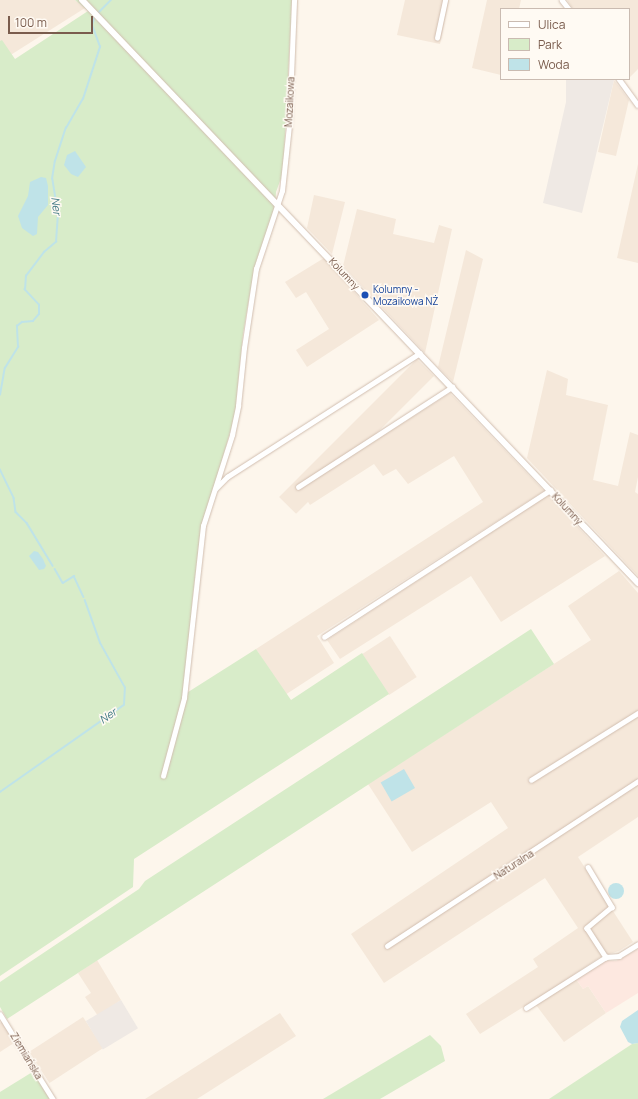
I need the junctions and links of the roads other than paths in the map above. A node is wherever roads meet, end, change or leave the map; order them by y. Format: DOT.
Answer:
graph roads {
  1 [pos="82,0"];
  2 [pos="294,0"];
  3 [pos="445,0"];
  4 [pos="562,0"];
  5 [pos="568,8"];
  6 [pos="437,38"];
  7 [pos="620,80"];
  8 [pos="638,105"];
  9 [pos="278,203"];
  10 [pos="420,354"];
  11 [pos="452,387"];
  12 [pos="298,487"];
  13 [pos="214,489"];
  14 [pos="550,490"];
  15 [pos="638,583"];
  16 [pos="324,637"];
  17 [pos="638,713"];
  18 [pos="163,776"];
  19 [pos="531,780"];
  20 [pos="638,781"];
  21 [pos="588,867"];
  22 [pos="638,944"];
  23 [pos="387,946"];
  24 [pos="606,958"];
  25 [pos="526,1008"];
  26 [pos="1,1017"];
  27 [pos="52,1099"];
  1 -- 9 [label="street, Kolumny"];
  2 -- 9 [label="street, Mozaikowa"];
  3 -- 6 [label="street"];
  4 -- 5 [label="street"];
  7 -- 8 [label="street"];
  9 -- 10 [label="street, Kolumny"];
  9 -- 13 [label="street, Mozaikowa"];
  10 -- 11 [label="street, Kolumny"];
  10 -- 13 [label="street"];
  11 -- 12 [label="street"];
  11 -- 14 [label="street, Kolumny"];
  13 -- 18 [label="street, Mozaikowa"];
  14 -- 15 [label="street, Kolumny"];
  14 -- 16 [label="street"];
  17 -- 19 [label="street"];
  20 -- 23 [label="street, Naturalna"];
  21 -- 24 [label="street"];
  22 -- 24 [label="street"];
  24 -- 25 [label="street"];
  26 -- 27 [label="street, Ziemiańska"];
}
